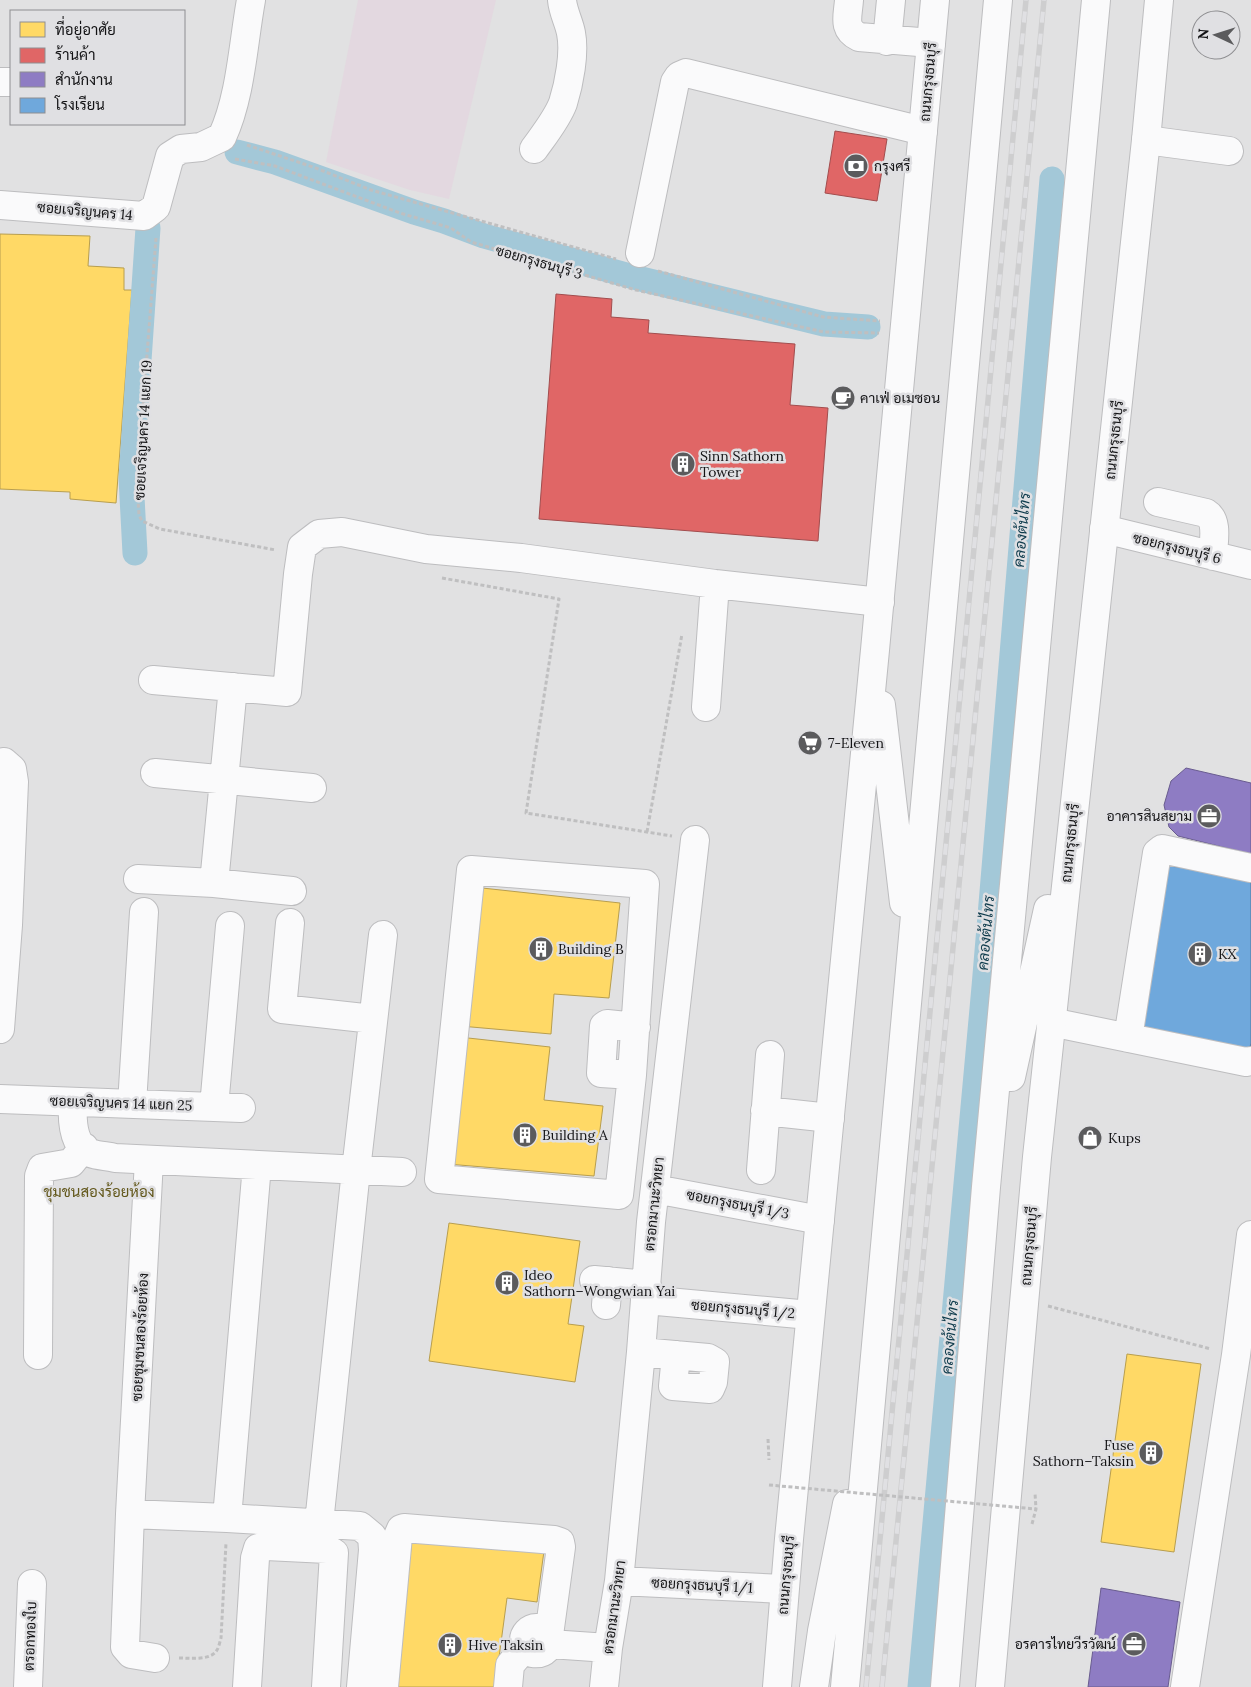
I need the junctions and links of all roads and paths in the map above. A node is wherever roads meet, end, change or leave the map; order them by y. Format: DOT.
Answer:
graph roads {
  1 [pos="251,0"];
  2 [pos="562,0"];
  3 [pos="849,0"];
  4 [pos="891,0"];
  5 [pos="935,0"];
  6 [pos="998,0"];
  7 [pos="1096,0"];
  8 [pos="1159,0"];
  9 [pos="887,40"];
  10 [pos="931,43"];
  11 [pos="923,131"];
  12 [pos="1146,140"];
  13 [pos="226,148"];
  14 [pos="534,149"];
  15 [pos="1229,151"];
  16 [pos="0,205"];
  17 [pos="156,207"];
  18 [pos="637,261"];
  19 [pos="905,328"];
  20 [pos="1158,502"];
  21 [pos="1104,529"];
  22 [pos="426,549"];
  23 [pos="301,555"];
  24 [pos="1213,556"];
  25 [pos="1251,565"];
  26 [pos="715,584"];
  27 [pos="880,602"];
  28 [pos="682,634"];
  29 [pos="875,650"];
  30 [pos="154,680"];
  31 [pos="233,687"];
  32 [pos="706,707"];
  33 [pos="4,762"];
  34 [pos="155,773"];
  35 [pos="224,780"];
  36 [pos="312,788"];
  37 [pos="1076,791"];
  38 [pos="647,832"];
  39 [pos="694,840"];
  40 [pos="1251,868"];
  41 [pos="138,879"];
  42 [pos="214,883"];
  43 [pos="292,890"];
  44 [pos="144,912"];
  45 [pos="290,923"];
  46 [pos="230,926"];
  47 [pos="383,935"];
  48 [pos="910,954"];
  49 [pos="373,1019"];
  50 [pos="1051,1022"];
  51 [pos="0,1029"];
  52 [pos="1128,1038"];
  53 [pos="634,1052"];
  54 [pos="670,1054"];
  55 [pos="770,1055"];
  56 [pos="1251,1061"];
  57 [pos="0,1099"];
  58 [pos="73,1102"];
  59 [pos="132,1104"];
  60 [pos="214,1107"];
  61 [pos="241,1108"];
  62 [pos="765,1111"];
  63 [pos="830,1118"];
  64 [pos="84,1147"];
  65 [pos="149,1160"];
  66 [pos="257,1165"];
  67 [pos="356,1170"];
  68 [pos="761,1170"];
  69 [pos="402,1172"];
  70 [pos="986,1187"];
  71 [pos="655,1188"];
  72 [pos="820,1220"];
  73 [pos="1251,1235"];
  74 [pos="603,1289"];
  75 [pos="646,1293"];
  76 [pos="1024,1300"];
  77 [pos="810,1315"];
  78 [pos="641,1352"];
  79 [pos="38,1355"];
  80 [pos="676,1355"];
  81 [pos="1236,1355"];
  82 [pos="871,1400"];
  83 [pos="769,1485"];
  84 [pos="1036,1510"];
  85 [pos="130,1514"];
  86 [pos="227,1518"];
  87 [pos="319,1523"];
  88 [pos="619,1581"];
  89 [pos="32,1584"];
  90 [pos="784,1589"];
  91 [pos="541,1642"];
  92 [pos="608,1648"];
  93 [pos="155,1658"];
  94 [pos="28,1687"];
  95 [pos="247,1687"];
  96 [pos="326,1687"];
  97 [pos="361,1687"];
  98 [pos="384,1687"];
  99 [pos="508,1687"];
  100 [pos="604,1687"];
  101 [pos="777,1687"];
  102 [pos="814,1687"];
  103 [pos="844,1687"];
  104 [pos="945,1687"];
  105 [pos="990,1687"];
  106 [pos="1185,1687"];
  1 -- 13 [label="main road"];
  2 -- 14 [label="main road"];
  3 -- 9 [label="main road"];
  4 -- 9 [label="main road"];
  5 -- 10 [label="main road, ถนนกรุงธนบุรี"];
  6 -- 48 [label="main road"];
  7 -- 70 [label="main road"];
  8 -- 12 [label="main road, ถนนกรุงธนบุรี"];
  9 -- 10 [label="main road"];
  10 -- 11 [label="main road, ถนนกรุงธนบุรี"];
  11 -- 18 [label="main road"];
  11 -- 19 [label="main road, ถนนกรุงธนบุรี"];
  12 -- 15 [label="main road"];
  12 -- 21 [label="main road, ถนนกรุงธนบุรี"];
  13 -- 17 [label="main road"];
  13 -- 18 [label="path, ซอยกรุงธนบุรี 3"];
  13 -- 19 [label="path, ซอยกรุงธนบุรี 3"];
  16 -- 17 [label="main road, ซอยเจริญนคร 14"];
  17 -- 23 [label="path, ซอยเจริญนคร 14 แยก 19"];
  18 -- 19 [label="path, ซอยกรุงธนบุรี 3"];
  19 -- 27 [label="main road, ถนนกรุงธนบุรี"];
  20 -- 24 [label="main road"];
  21 -- 24 [label="main road, ซอยกรุงธนบุรี 6"];
  21 -- 37 [label="main road, ถนนกรุงธนบุรี"];
  22 -- 23 [label="main road"];
  22 -- 26 [label="main road"];
  22 -- 38 [label="path"];
  23 -- 31 [label="main road"];
  24 -- 25 [label="main road, ซอยกรุงธนบุรี 6"];
  26 -- 27 [label="main road"];
  26 -- 32 [label="main road"];
  27 -- 29 [label="main road, ถนนกรุงธนบุรี"];
  28 -- 38 [label="path"];
  29 -- 48 [label="main road"];
  29 -- 63 [label="main road, ถนนกรุงธนบุรี"];
  30 -- 31 [label="main road"];
  31 -- 35 [label="main road"];
  33 -- 51 [label="main road"];
  34 -- 35 [label="main road"];
  35 -- 36 [label="main road"];
  35 -- 42 [label="main road"];
  37 -- 50 [label="main road, ถนนกรุงธนบุรี"];
  37 -- 70 [label="main road"];
  38 -- 39 [label="path"];
  39 -- 54 [label="main road, ตรอกมานะวิทยา"];
  40 -- 52 [label="main road"];
  41 -- 42 [label="main road"];
  42 -- 43 [label="main road"];
  44 -- 59 [label="main road"];
  45 -- 49 [label="main road"];
  46 -- 60 [label="main road"];
  47 -- 49 [label="main road"];
  48 -- 82 [label="main road"];
  49 -- 67 [label="main road"];
  50 -- 52 [label="main road"];
  50 -- 76 [label="main road, ถนนกรุงธนบุรี"];
  52 -- 56 [label="main road"];
  53 -- 53 [label="main road"];
  53 -- 54 [label="main road"];
  54 -- 71 [label="main road, ตรอกมานะวิทยา"];
  55 -- 62 [label="main road"];
  57 -- 58 [label="main road, ซอยเจริญนคร 14 แยก 25"];
  58 -- 59 [label="main road, ซอยเจริญนคร 14 แยก 25"];
  58 -- 64 [label="main road"];
  59 -- 60 [label="main road, ซอยเจริญนคร 14 แยก 25"];
  60 -- 61 [label="main road, ซอยเจริญนคร 14 แยก 25"];
  62 -- 63 [label="main road"];
  62 -- 68 [label="main road"];
  63 -- 72 [label="main road, ถนนกรุงธนบุรี"];
  64 -- 65 [label="main road"];
  64 -- 79 [label="main road"];
  65 -- 66 [label="main road"];
  65 -- 85 [label="main road, ซอยชุมชนสองร้อยห้อง"];
  66 -- 67 [label="main road"];
  66 -- 86 [label="main road"];
  67 -- 69 [label="main road"];
  67 -- 87 [label="main road"];
  70 -- 104 [label="main road"];
  71 -- 72 [label="main road, ซอยกรุงธนบุรี 1/3"];
  71 -- 75 [label="main road, ตรอกมานะวิทยา"];
  72 -- 77 [label="main road, ถนนกรุงธนบุรี"];
  73 -- 81 [label="main road"];
  74 -- 75 [label="main road, ซอยกรุงธนบุรี 1/2"];
  75 -- 77 [label="main road, ซอยกรุงธนบุรี 1/2"];
  75 -- 78 [label="main road, ตรอกมานะวิทยา"];
  76 -- 81 [label="path"];
  76 -- 105 [label="main road, ถนนกรุงธนบุรี"];
  77 -- 90 [label="main road, ถนนกรุงธนบุรี"];
  78 -- 80 [label="main road"];
  78 -- 88 [label="main road, ตรอกมานะวิทยา"];
  81 -- 106 [label="main road"];
  82 -- 102 [label="main road"];
  82 -- 103 [label="main road"];
  83 -- 84 [label="path, bridge"];
  85 -- 86 [label="main road"];
  85 -- 93 [label="main road, ซอยชุมชนสองร้อยห้อง"];
  86 -- 87 [label="main road"];
  86 -- 93 [label="path"];
  87 -- 97 [label="main road"];
  88 -- 90 [label="main road, ซอยกรุงธนบุรี 1/1"];
  88 -- 92 [label="main road, ตรอกมานะวิทยา"];
  89 -- 94 [label="main road, ตรอกทองใบ"];
  90 -- 101 [label="main road, ถนนกรุงธนบุรี"];
  91 -- 92 [label="main road"];
  91 -- 98 [label="main road"];
  91 -- 99 [label="main road"];
  92 -- 100 [label="main road, ตรอกมานะวิทยา"];
  95 -- 96 [label="main road"];
}
